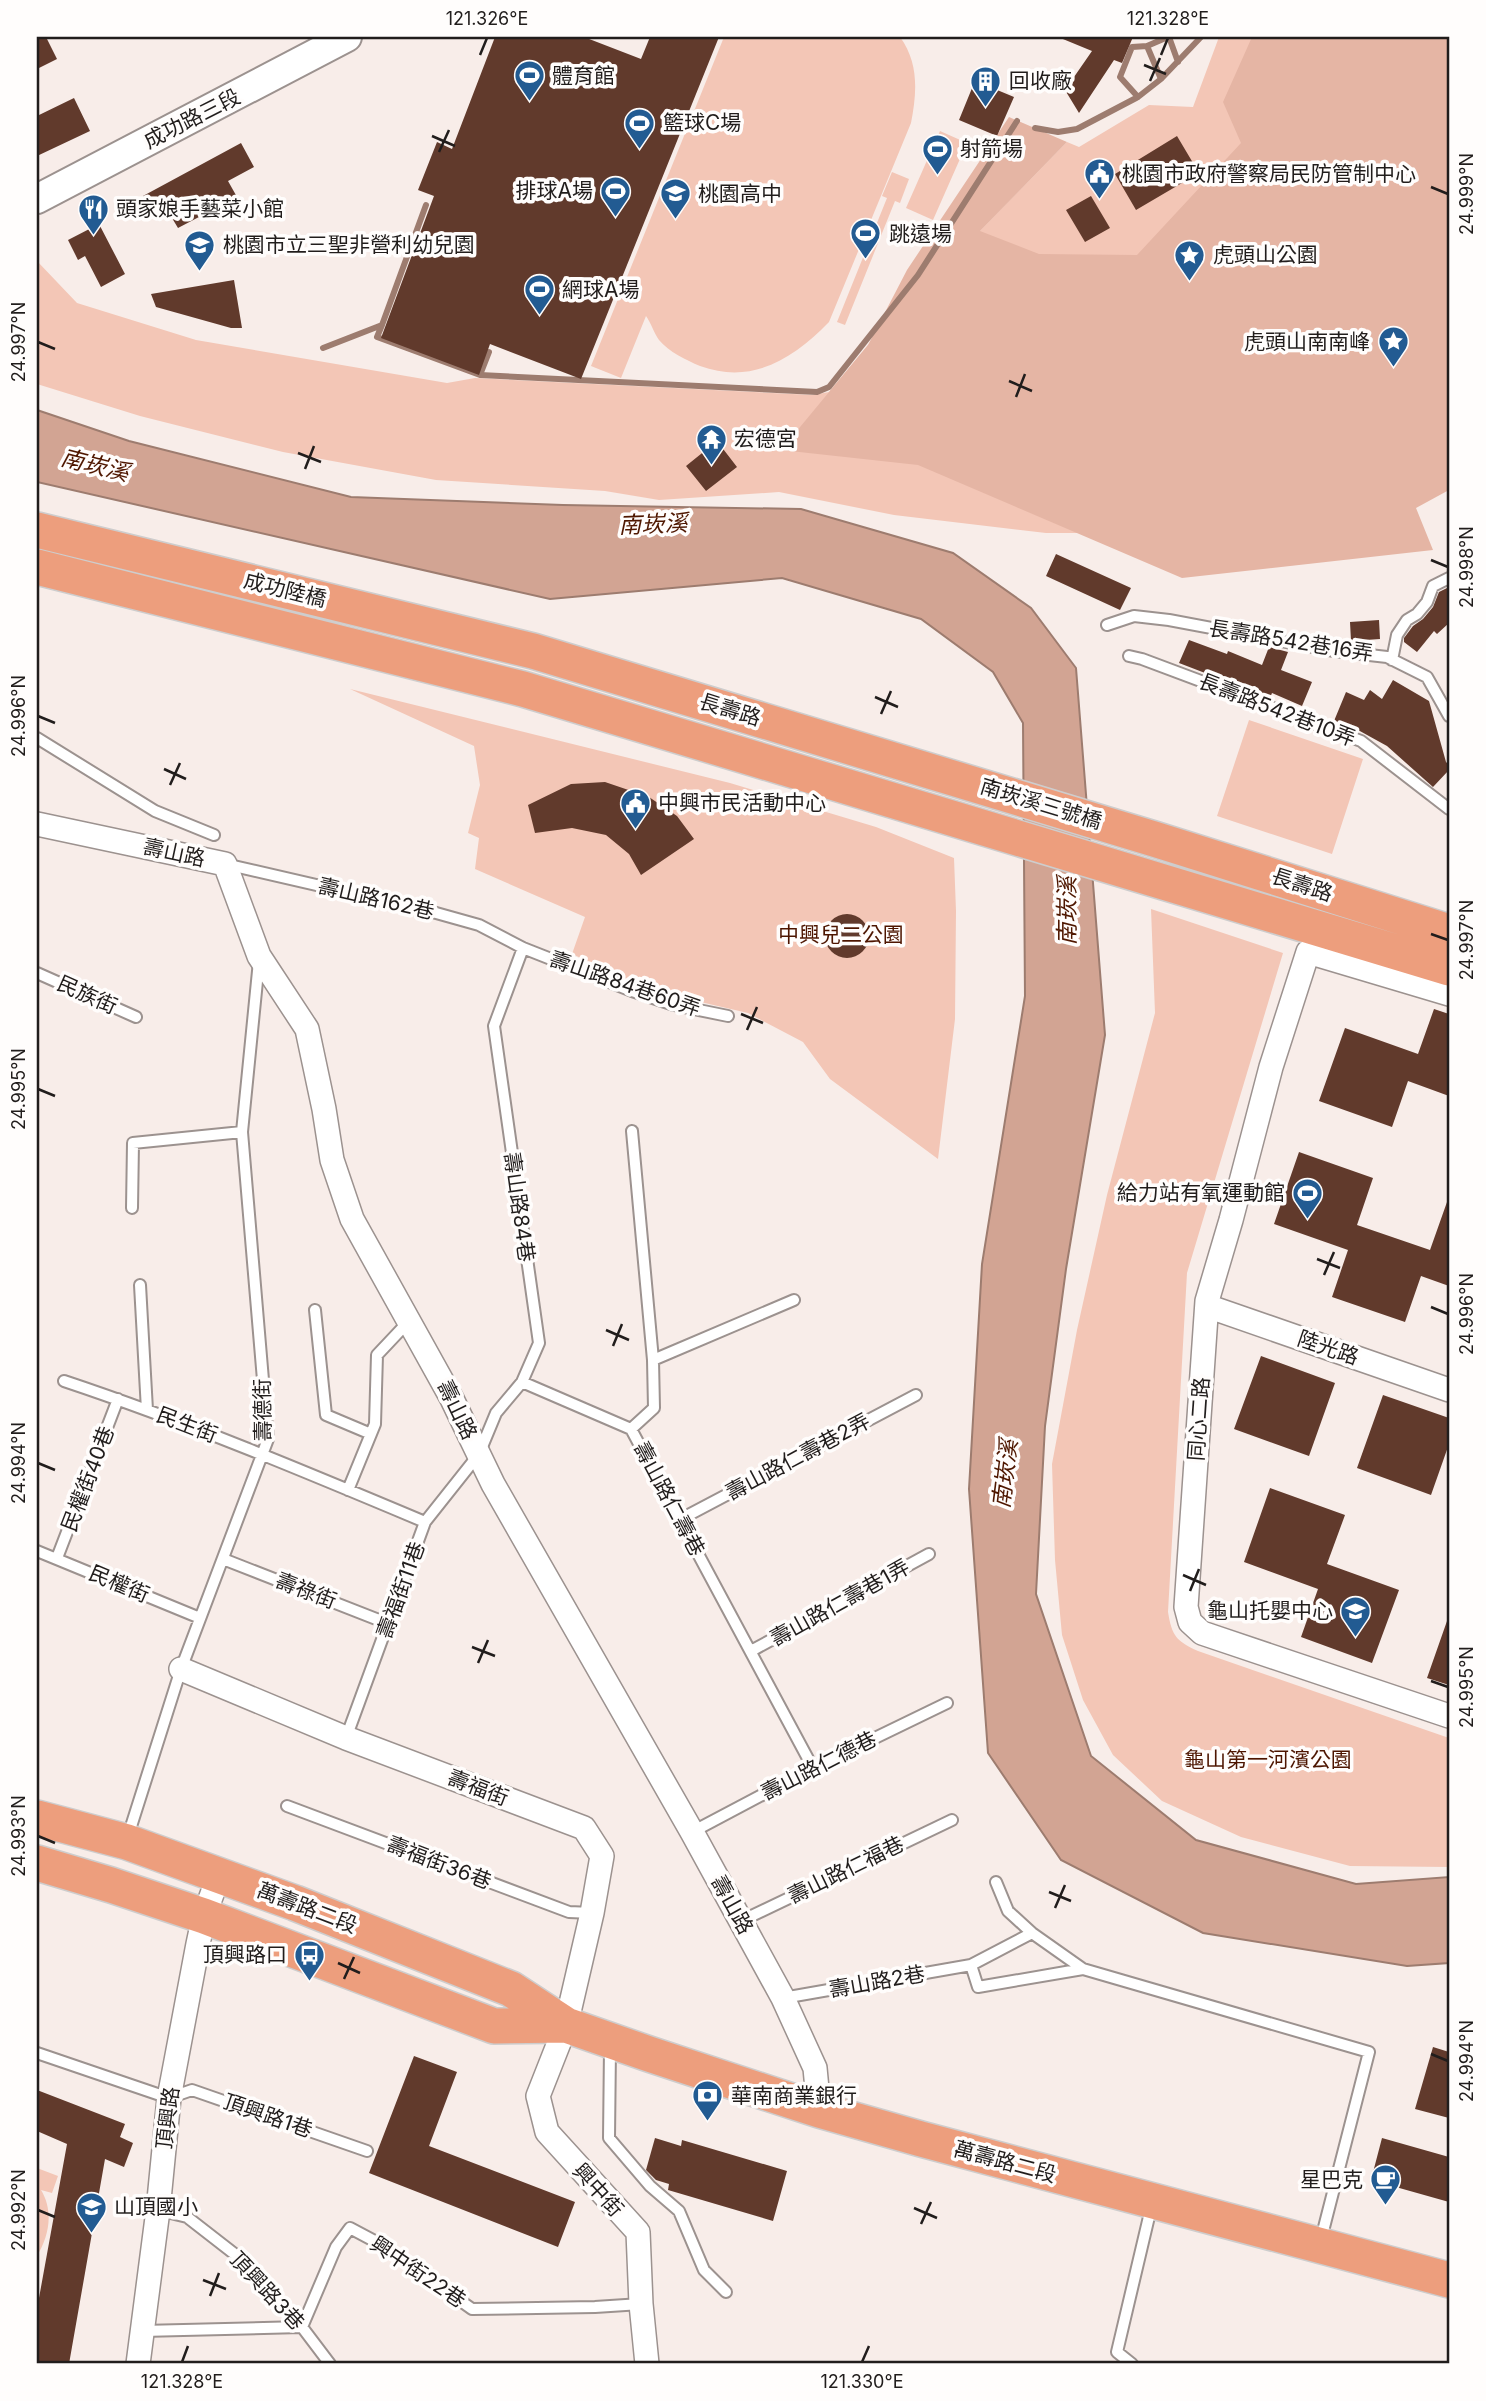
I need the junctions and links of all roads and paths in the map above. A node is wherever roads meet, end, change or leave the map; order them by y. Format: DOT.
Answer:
graph roads {
  1 [pos="347,37"];
  2 [pos="37,199"];
  3 [pos="37,530"];
  4 [pos="37,568"];
  5 [pos="1449,578"];
  6 [pos="1107,625"];
  7 [pos="533,651"];
  8 [pos="1129,656"];
  9 [pos="1392,660"];
  10 [pos="523,689"];
  11 [pos="1449,716"];
  12 [pos="37,738"];
  13 [pos="927,770"];
  14 [pos="915,806"];
  15 [pos="1449,809"];
  16 [pos="37,824"];
  17 [pos="214,835"];
  18 [pos="1154,839"];
  19 [pos="199,845"];
  20 [pos="225,864"];
  21 [pos="1167,881"];
  22 [pos="1449,932"];
  23 [pos="523,948"];
  24 [pos="259,956"];
  25 [pos="1449,968"];
  26 [pos="37,973"];
  27 [pos="1449,994"];
  28 [pos="729,1016"];
  29 [pos="136,1017"];
  30 [pos="632,1131"];
  31 [pos="242,1132"];
  32 [pos="132,1208"];
  33 [pos="140,1285"];
  34 [pos="794,1300"];
  35 [pos="1207,1303"];
  36 [pos="315,1310"];
  37 [pos="410,1320"];
  38 [pos="653,1360"];
  39 [pos="64,1381"];
  40 [pos="522,1382"];
  41 [pos="1449,1384"];
  42 [pos="1449,1390"];
  43 [pos="916,1395"];
  44 [pos="118,1399"];
  45 [pos="147,1410"];
  46 [pos="631,1429"];
  47 [pos="371,1434"];
  48 [pos="263,1454"];
  49 [pos="478,1454"];
  50 [pos="348,1490"];
  51 [pos="680,1520"];
  52 [pos="425,1522"];
  53 [pos="37,1551"];
  54 [pos="929,1554"];
  55 [pos="57,1558"];
  56 [pos="223,1559"];
  57 [pos="200,1618"];
  58 [pos="389,1623"];
  59 [pos="751,1651"];
  60 [pos="181,1669"];
  61 [pos="947,1703"];
  62 [pos="1449,1716"];
  63 [pos="346,1738"];
  64 [pos="813,1768"];
  65 [pos="287,1806"];
  66 [pos="37,1818"];
  67 [pos="952,1820"];
  68 [pos="692,1832"];
  69 [pos="127,1842"];
  70 [pos="37,1863"];
  71 [pos="219,1875"];
  72 [pos="996,1882"];
  73 [pos="592,1913"];
  74 [pos="204,1916"];
  75 [pos="741,1921"];
  76 [pos="1031,1933"];
  77 [pos="971,1965"];
  78 [pos="1083,1969"];
  79 [pos="783,1998"];
  80 [pos="566,2025"];
  81 [pos="610,2042"];
  82 [pos="37,2053"];
  83 [pos="169,2098"];
  84 [pos="818,2109"];
  85 [pos="367,2151"];
  86 [pos="1153,2201"];
  87 [pos="158,2210"];
  88 [pos="1319,2245"];
  89 [pos="1449,2280"];
  90 [pos="726,2292"];
  91 [pos="641,2304"];
  92 [pos="302,2327"];
  93 [pos="142,2331"];
  94 [pos="138,2364"];
  95 [pos="330,2364"];
  96 [pos="647,2364"];
  97 [pos="1132,2364"];
  1 -- 2 [label="street, 成功路三段"];
  3 -- 7 [label="main road, 成功陸橋"];
  4 -- 10 [label="main road, 成功陸橋"];
  5 -- 9 [label="lane"];
  6 -- 9 [label="lane, 長壽路542巷16弄"];
  7 -- 13 [label="main road, 長壽路"];
  8 -- 15 [label="lane, 長壽路542巷10弄"];
  9 -- 11 [label="lane, 長壽路542巷16弄"];
  10 -- 14 [label="main road, 長壽路"];
  12 -- 19 [label="lane"];
  13 -- 18 [label="main road, 南崁溪三號橋"];
  14 -- 21 [label="main road, 南崁溪三號橋"];
  16 -- 19 [label="street, 壽山路"];
  17 -- 19 [label="lane"];
  18 -- 22 [label="main road, 長壽路"];
  19 -- 20 [label="street, 壽山路"];
  20 -- 23 [label="lane, 壽山路162巷"];
  20 -- 24 [label="street, 壽山路"];
  21 -- 25 [label="main road, 長壽路"];
  23 -- 28 [label="lane, 壽山路84巷60弄"];
  23 -- 40 [label="lane, 壽山路84巷"];
  24 -- 31 [label="lane, 壽德街"];
  24 -- 37 [label="street, 壽山路"];
  26 -- 29 [label="lane, 民族街"];
  27 -- 35 [label="street, 同心二路"];
  30 -- 38 [label="lane, 壽山路仁壽巷"];
  31 -- 32 [label="lane"];
  31 -- 48 [label="lane, 壽德街"];
  33 -- 45 [label="lane"];
  34 -- 38 [label="lane"];
  35 -- 41 [label="street, 陸光路"];
  35 -- 42 [label="street, 陸光路"];
  35 -- 62 [label="street, 同心二路"];
  36 -- 47 [label="lane"];
  37 -- 47 [label="lane"];
  37 -- 49 [label="street, 壽山路"];
  38 -- 46 [label="lane, 壽山路仁壽巷"];
  39 -- 44 [label="lane, 民生街"];
  40 -- 46 [label="lane"];
  40 -- 49 [label="lane, 壽山路84巷"];
  43 -- 51 [label="lane, 壽山路仁壽巷2弄"];
  44 -- 45 [label="lane, 民生街"];
  44 -- 55 [label="lane, 民權街40巷"];
  45 -- 48 [label="lane, 民生街"];
  46 -- 51 [label="lane, 壽山路仁壽巷"];
  47 -- 50 [label="lane"];
  48 -- 50 [label="lane, 民生街"];
  48 -- 56 [label="lane, 壽德街"];
  49 -- 52 [label="lane, 壽福街11巷"];
  49 -- 68 [label="street, 壽山路"];
  50 -- 52 [label="lane, 民生街"];
  51 -- 59 [label="lane, 壽山路仁壽巷"];
  52 -- 58 [label="lane, 壽福街11巷"];
  53 -- 55 [label="lane, 民權街"];
  54 -- 59 [label="lane, 壽山路仁壽巷1弄"];
  55 -- 57 [label="lane, 民權街"];
  56 -- 57 [label="lane, 壽德街"];
  56 -- 58 [label="lane, 壽祿街"];
  57 -- 60 [label="lane, 壽德街"];
  58 -- 63 [label="lane, 壽福街11巷"];
  59 -- 64 [label="lane, 壽山路仁壽巷"];
  60 -- 63 [label="street, 壽福街"];
  60 -- 69 [label="lane, 壽德街"];
  61 -- 64 [label="lane, 壽山路仁德巷"];
  63 -- 73 [label="street, 壽福街"];
  64 -- 68 [label="lane, 壽山路仁德巷"];
  65 -- 73 [label="lane, 壽福街36巷"];
  66 -- 69 [label="main road, 萬壽路二段"];
  67 -- 75 [label="lane, 壽山路仁福巷"];
  68 -- 75 [label="street, 壽山路"];
  69 -- 71 [label="main road, 萬壽路二段"];
  70 -- 74 [label="main road, 萬壽路二段"];
  71 -- 74 [label="street, 頂興路"];
  71 -- 80 [label="main road, 萬壽路二段"];
  72 -- 76 [label="lane"];
  73 -- 80 [label="street, 壽福街"];
  74 -- 80 [label="main road, 萬壽路二段"];
  74 -- 83 [label="street, 頂興路"];
  75 -- 79 [label="street, 壽山路"];
  76 -- 77 [label="lane, 壽山路2巷"];
  76 -- 78 [label="lane"];
  77 -- 78 [label="lane"];
  77 -- 79 [label="lane, 壽山路2巷"];
  78 -- 88 [label="lane"];
  79 -- 84 [label="street, 壽山路"];
  80 -- 81 [label="main road, 萬壽路二段"];
  80 -- 91 [label="street, 興中街"];
  81 -- 84 [label="main road, 萬壽路二段"];
  81 -- 90 [label="lane"];
  82 -- 83 [label="lane"];
  83 -- 85 [label="lane, 頂興路1巷"];
  83 -- 87 [label="street, 頂興路"];
  84 -- 86 [label="main road, 萬壽路二段"];
  86 -- 88 [label="main road, 萬壽路二段"];
  86 -- 97 [label="lane"];
  87 -- 92 [label="lane, 頂興路3巷"];
  87 -- 93 [label="street, 頂興路"];
  88 -- 89 [label="main road, 萬壽路二段"];
  91 -- 92 [label="lane, 興中街22巷"];
  91 -- 96 [label="street, 興中街"];
  92 -- 93 [label="lane"];
  92 -- 95 [label="lane, 頂興路3巷"];
  93 -- 94 [label="street, 頂興路"];
}
